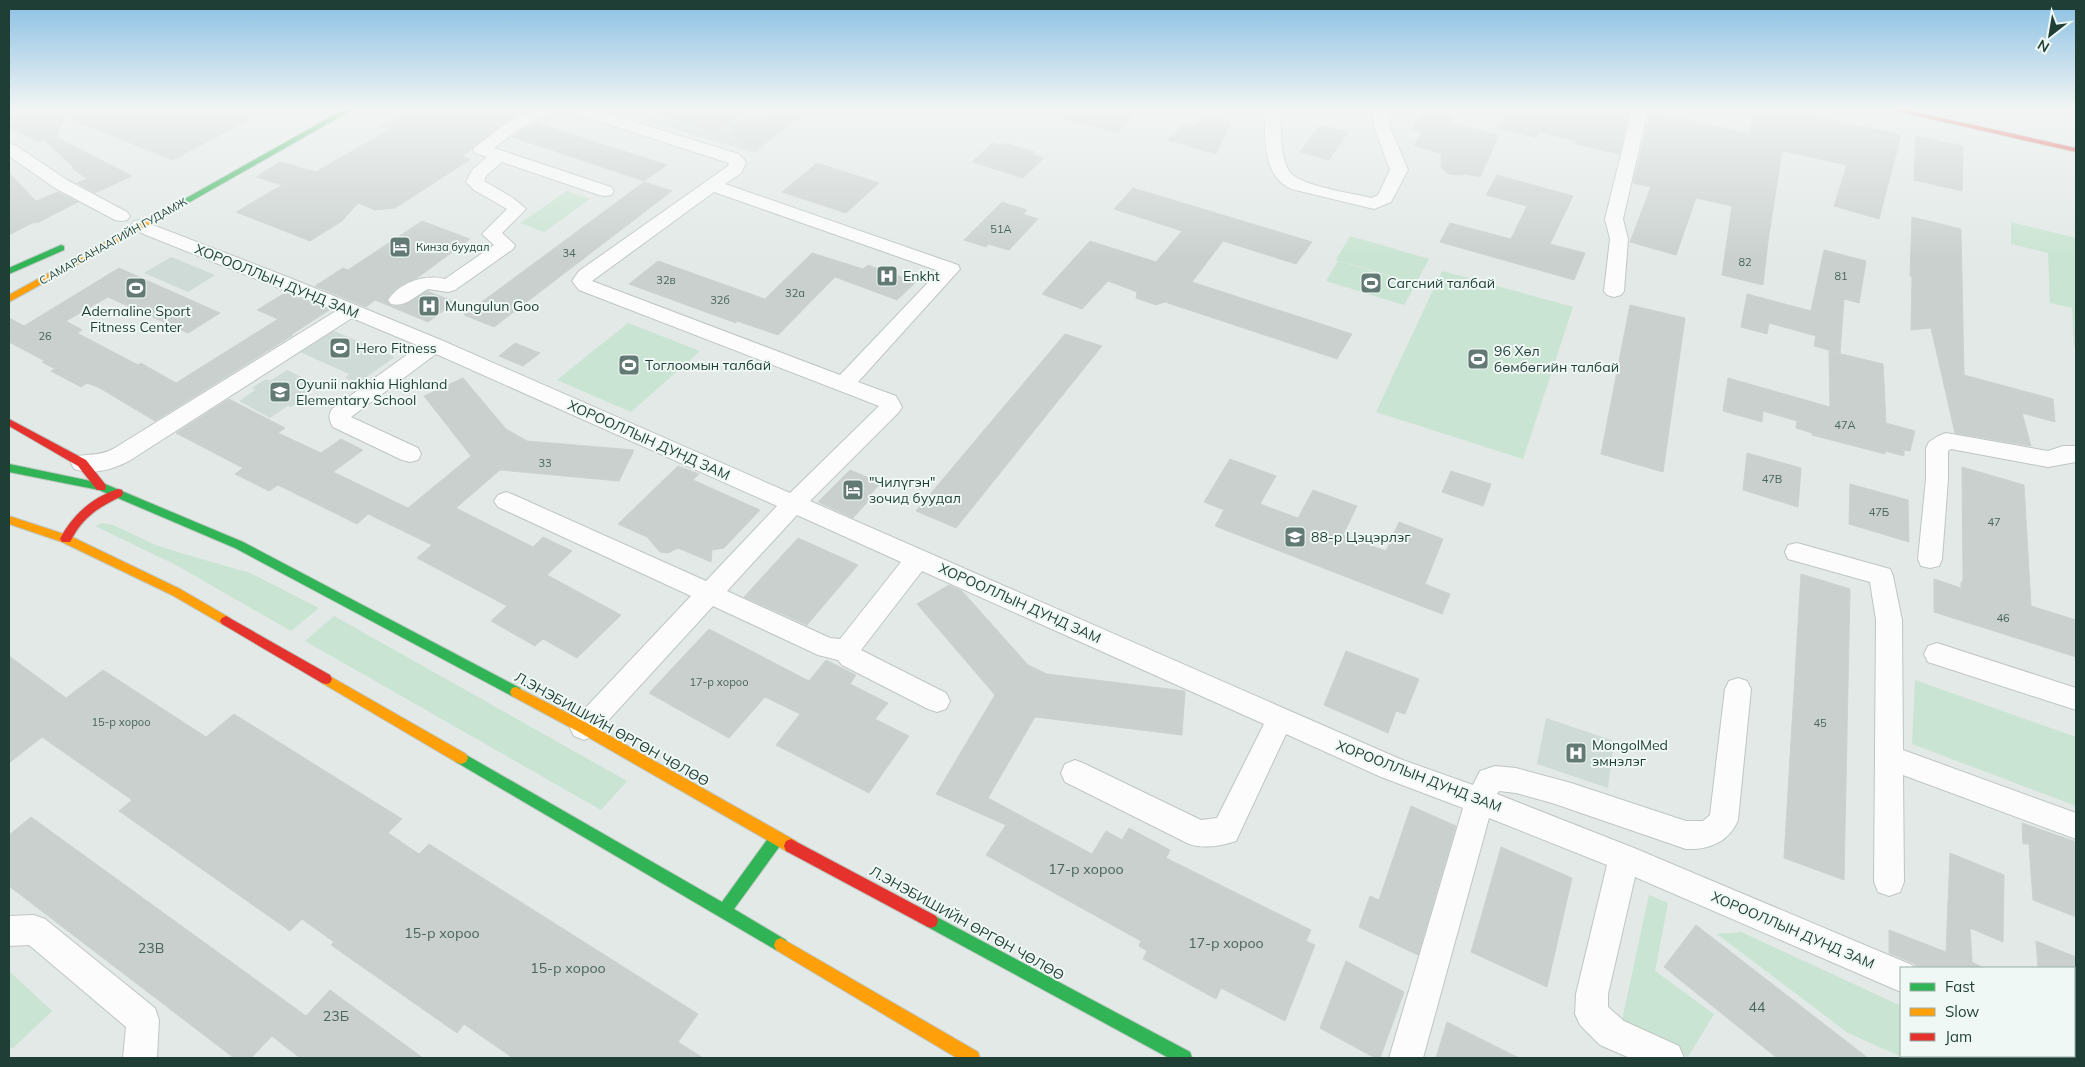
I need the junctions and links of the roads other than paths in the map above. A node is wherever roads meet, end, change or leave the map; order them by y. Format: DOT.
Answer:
graph roads {
  1 [pos="25,160"];
  2 [pos="246,160"];
  3 [pos="493,160"];
  4 [pos="512,160"];
  5 [pos="735,160"];
  6 [pos="1278,160"];
  7 [pos="1395,160"];
  8 [pos="1628,160"];
  9 [pos="711,185"];
  10 [pos="605,191"];
  11 [pos="124,219"];
  12 [pos="9,271"];
  13 [pos="9,278"];
  14 [pos="1614,291"];
  15 [pos="9,299"];
  16 [pos="398,300"];
  17 [pos="350,311"];
  18 [pos="434,345"];
  19 [pos="844,384"];
  20 [pos="9,422"];
  21 [pos="410,454"];
  22 [pos="2076,454"];
  23 [pos="82,463"];
  24 [pos="9,468"];
  25 [pos="101,487"];
  26 [pos="118,493"];
  27 [pos="506,501"];
  28 [pos="794,503"];
  29 [pos="9,520"];
  30 [pos="66,539"];
  31 [pos="1797,552"];
  32 [pos="918,558"];
  33 [pos="1930,559"];
  34 [pos="710,592"];
  35 [pos="846,650"];
  36 [pos="1937,654"];
  37 [pos="1738,689"];
  38 [pos="2076,699"];
  39 [pos="937,701"];
  40 [pos="1280,719"];
  41 [pos="584,728"];
  42 [pos="1889,757"];
  43 [pos="1075,773"];
  44 [pos="1480,800"];
  45 [pos="2076,826"];
  46 [pos="777,838"];
  47 [pos="1624,858"];
  48 [pos="1889,882"];
  49 [pos="724,911"];
  50 [pos="9,931"];
  51 [pos="1900,976"];
  52 [pos="140,1058"];
  53 [pos="972,1058"];
  54 [pos="1184,1058"];
  55 [pos="1406,1058"];
  56 [pos="1667,1058"];
  1 -- 11 [label="street, ХОРООЛЛЫН ДУНД ЗАМ"];
  2 -- 11 [label="main road, С.АМАРСАНААГИЙН ГУДАМЖ"];
  3 -- 16 [label="street"];
  4 -- 10 [label="street"];
  5 -- 9 [label="street"];
  6 -- 7 [label="street"];
  8 -- 14 [label="street"];
  9 -- 19 [label="street"];
  9 -- 19 [label="street"];
  11 -- 15 [label="main road, С.АМАРСАНААГИЙН ГУДАМЖ"];
  11 -- 17 [label="street, ХОРООЛЛЫН ДУНД ЗАМ"];
  12 -- 13 [label="main road"];
  17 -- 18 [label="street, ХОРООЛЛЫН ДУНД ЗАМ"];
  17 -- 23 [label="street"];
  18 -- 21 [label="street"];
  18 -- 28 [label="street, ХОРООЛЛЫН ДУНД ЗАМ"];
  19 -- 28 [label="street"];
  20 -- 23 [label="main road"];
  22 -- 33 [label="street"];
  23 -- 25 [label="main road"];
  24 -- 25 [label="main road, Л.ЭНЭБИШИЙН ӨРГӨН ЧӨЛӨӨ"];
  25 -- 26 [label="main road, Л.ЭНЭБИШИЙН ӨРГӨН ЧӨЛӨӨ"];
  26 -- 30 [label="main road"];
  26 -- 41 [label="main road, Л.ЭНЭБИШИЙН ӨРГӨН ЧӨЛӨӨ"];
  27 -- 34 [label="street"];
  28 -- 32 [label="street, ХОРООЛЛЫН ДУНД ЗАМ"];
  28 -- 34 [label="street"];
  29 -- 30 [label="main road"];
  30 -- 49 [label="main road"];
  31 -- 42 [label="street"];
  32 -- 35 [label="street"];
  32 -- 40 [label="street, ХОРООЛЛЫН ДУНД ЗАМ"];
  34 -- 35 [label="street"];
  34 -- 41 [label="street"];
  35 -- 39 [label="street"];
  36 -- 38 [label="street"];
  37 -- 44 [label="street"];
  40 -- 43 [label="street"];
  40 -- 44 [label="street, ХОРООЛЛЫН ДУНД ЗАМ"];
  41 -- 46 [label="main road, Л.ЭНЭБИШИЙН ӨРГӨН ЧӨЛӨӨ"];
  42 -- 45 [label="street"];
  42 -- 48 [label="street"];
  44 -- 47 [label="street, ХОРООЛЛЫН ДУНД ЗАМ"];
  44 -- 55 [label="street"];
  46 -- 49 [label="main road"];
  46 -- 54 [label="main road, Л.ЭНЭБИШИЙН ӨРГӨН ЧӨЛӨӨ"];
  47 -- 51 [label="street, ХОРООЛЛЫН ДУНД ЗАМ"];
  47 -- 56 [label="street"];
  49 -- 53 [label="main road"];
  50 -- 52 [label="street"];
}
